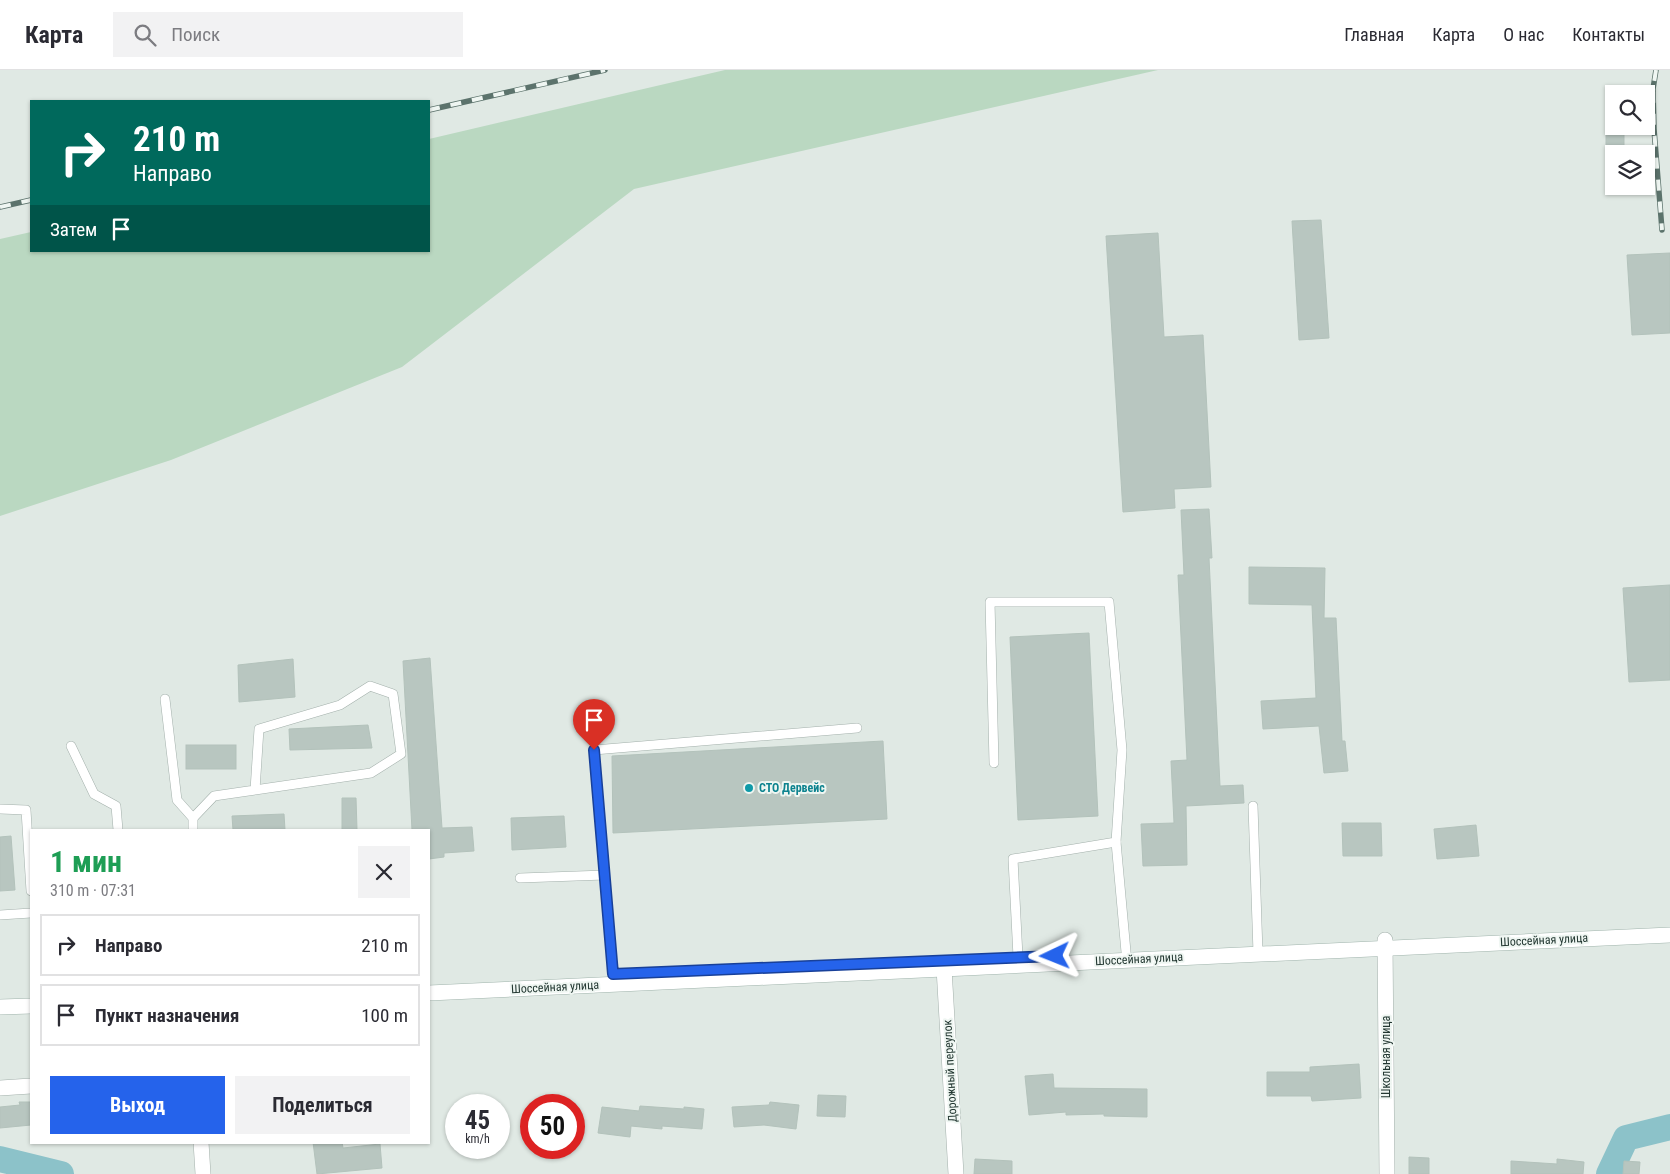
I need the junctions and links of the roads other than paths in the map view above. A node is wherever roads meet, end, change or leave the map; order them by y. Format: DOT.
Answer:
graph roads {
  1 [pos="164,699"];
  2 [pos="857,728"];
  3 [pos="71,746"];
  4 [pos="994,763"];
  5 [pos="255,790"];
  6 [pos="1253,806"];
  7 [pos="0,809"];
  8 [pos="193,818"];
  9 [pos="118,829"];
  10 [pos="193,829"];
  11 [pos="1116,842"];
  12 [pos="30,875"];
  13 [pos="605,875"];
  14 [pos="520,878"];
  15 [pos="30,913"];
  16 [pos="0,915"];
  17 [pos="1670,928"];
  18 [pos="1670,935"];
  19 [pos="1385,944"];
  20 [pos="1258,950"];
  21 [pos="1126,952"];
  22 [pos="1018,957"];
  23 [pos="944,968"];
  24 [pos="613,974"];
  25 [pos="430,983"];
  26 [pos="430,993"];
  27 [pos="30,1001"];
  28 [pos="0,1002"];
  29 [pos="30,1006"];
  30 [pos="0,1007"];
  31 [pos="30,1086"];
  32 [pos="0,1088"];
  33 [pos="202,1144"];
  34 [pos="203,1174"];
  35 [pos="956,1174"];
  36 [pos="1387,1174"];
  1 -- 8 [label="lane"];
  2 -- 13 [label="lane"];
  3 -- 9 [label="lane"];
  4 -- 11 [label="lane"];
  5 -- 5 [label="lane"];
  5 -- 8 [label="lane"];
  6 -- 20 [label="lane"];
  7 -- 12 [label="lane"];
  8 -- 10 [label="lane"];
  11 -- 21 [label="lane"];
  11 -- 22 [label="lane"];
  13 -- 14 [label="lane"];
  13 -- 24 [label="lane"];
  15 -- 16 [label="lane"];
  17 -- 19 [label="main road, Шоссейная улица"];
  18 -- 19 [label="main road, Шоссейная улица"];
  19 -- 20 [label="main road, Шоссейная улица"];
  19 -- 36 [label="main road, Школьная улица"];
  20 -- 21 [label="main road, Шоссейная улица"];
  20 -- 23 [label="main road, Шоссейная улица"];
  21 -- 22 [label="main road, Шоссейная улица"];
  22 -- 24 [label="main road, Шоссейная улица"];
  23 -- 26 [label="main road, Шоссейная улица"];
  23 -- 35 [label="main road, Дорожный переулок"];
  24 -- 25 [label="main road, Шоссейная улица"];
  27 -- 28 [label="main road"];
  29 -- 30 [label="main road"];
  31 -- 32 [label="main road"];
  33 -- 34 [label="main road"];
}
